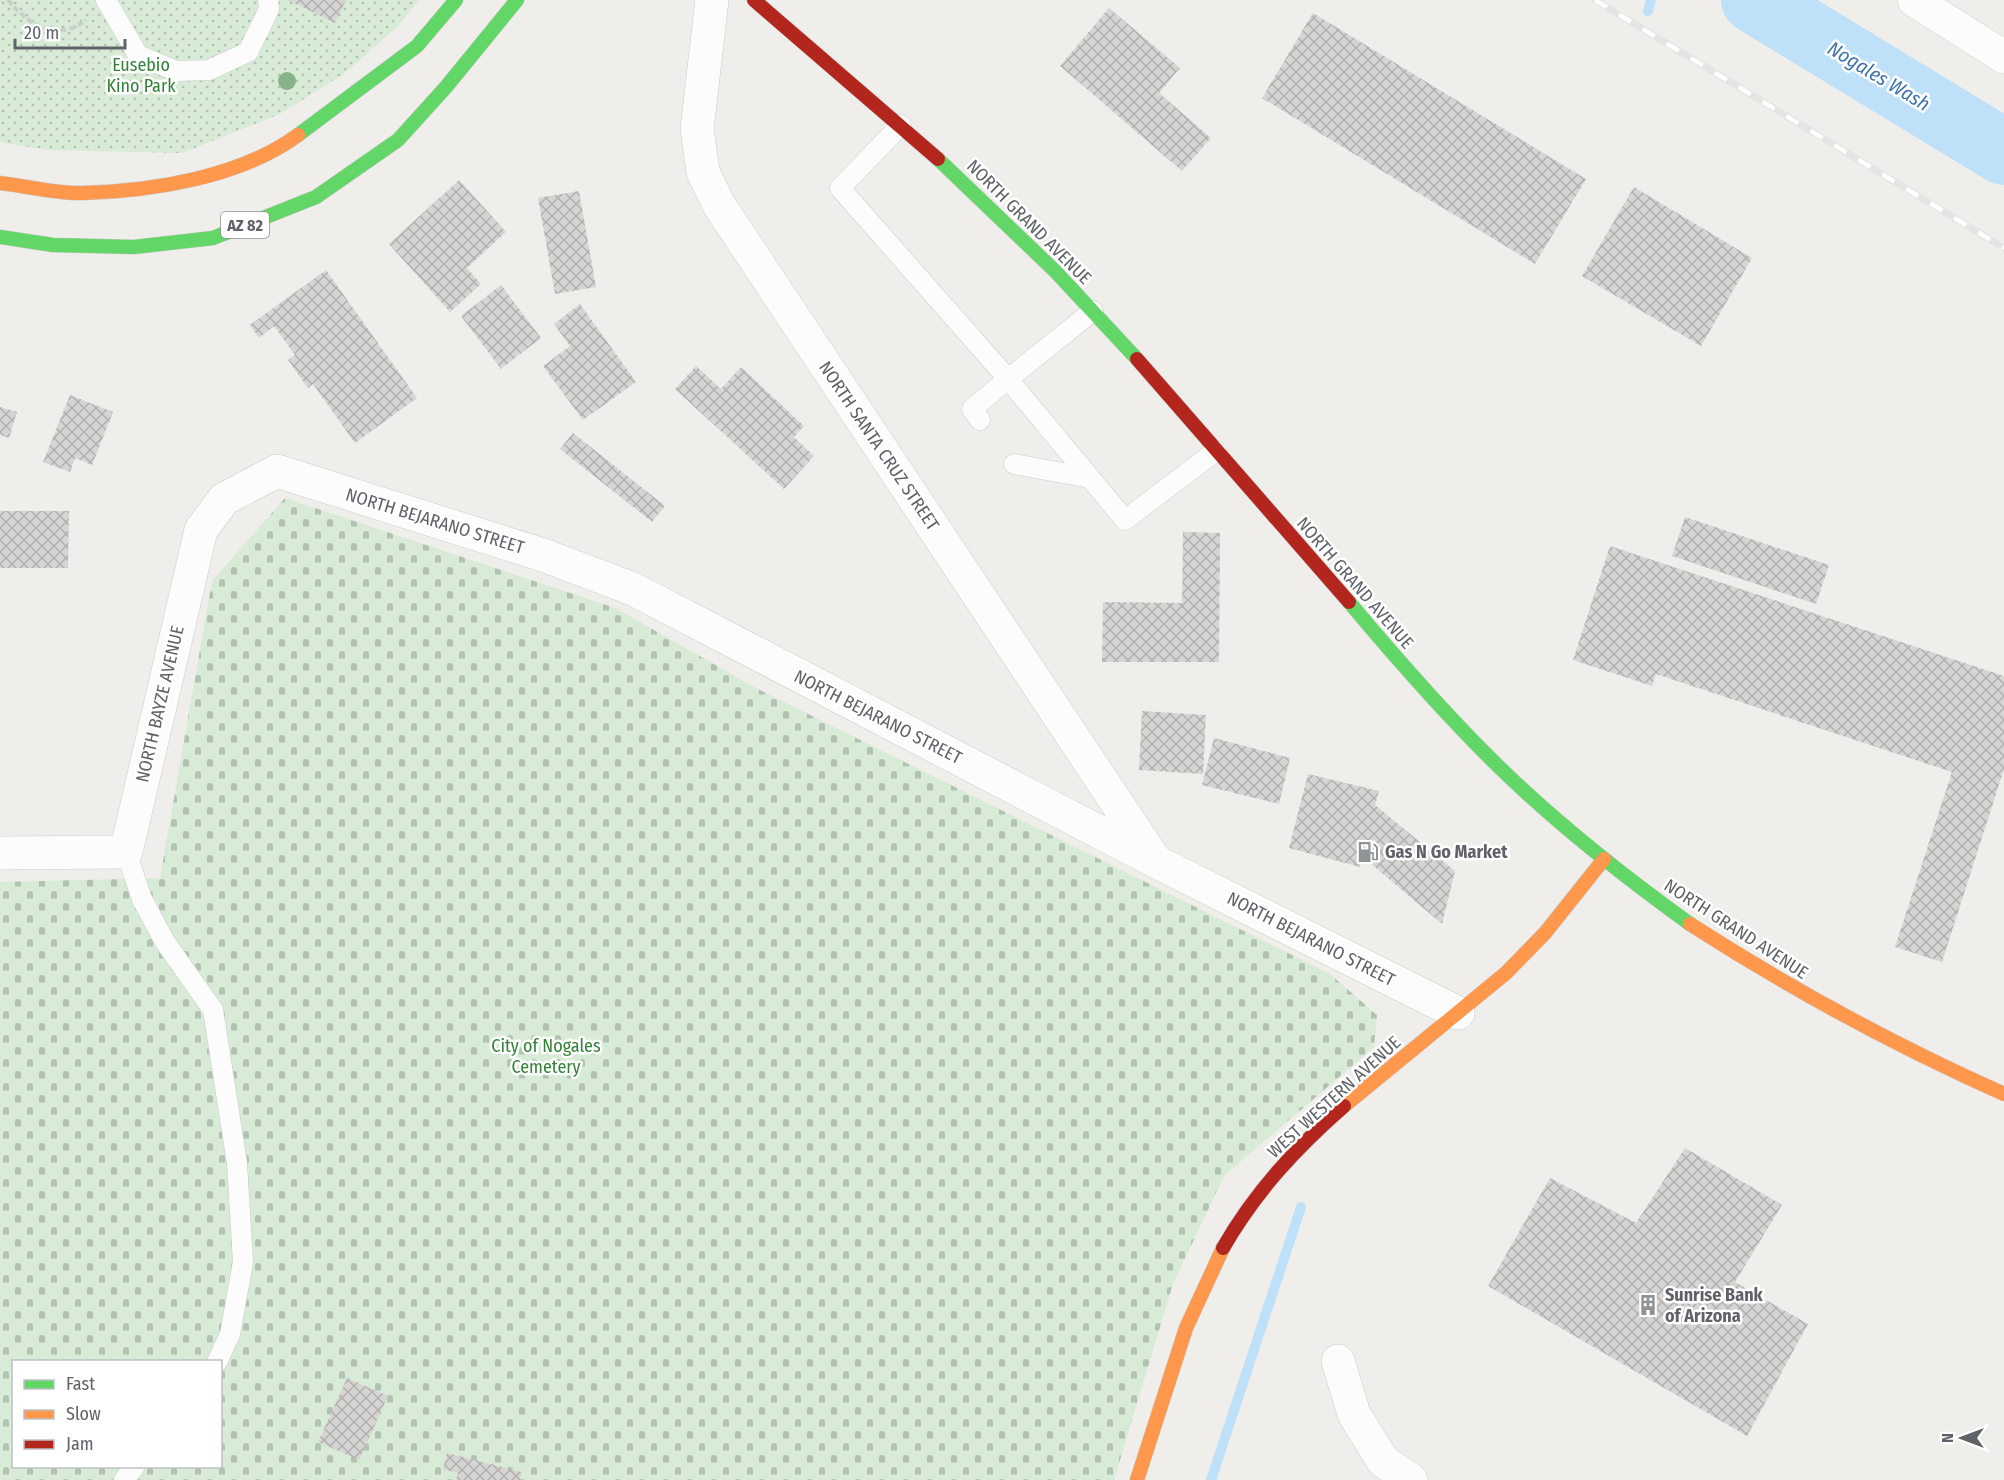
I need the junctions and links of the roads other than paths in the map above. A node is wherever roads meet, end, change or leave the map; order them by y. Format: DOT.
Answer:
graph roads {
  1 [pos="106,0"];
  2 [pos="268,0"];
  3 [pos="456,0"];
  4 [pos="517,0"];
  5 [pos="712,0"];
  6 [pos="754,0"];
  7 [pos="1914,0"];
  8 [pos="2004,57"];
  9 [pos="901,125"];
  10 [pos="0,183"];
  11 [pos="0,237"];
  12 [pos="1093,311"];
  13 [pos="1008,379"];
  14 [pos="980,420"];
  15 [pos="1216,451"];
  16 [pos="1014,464"];
  17 [pos="277,471"];
  18 [pos="1090,478"];
  19 [pos="126,852"];
  20 [pos="0,853"];
  21 [pos="1604,859"];
  22 [pos="1155,861"];
  23 [pos="1458,1013"];
  24 [pos="2004,1094"];
  25 [pos="218,1360"];
  26 [pos="1338,1361"];
  27 [pos="134,1468"];
  28 [pos="124,1480"];
  29 [pos="1137,1480"];
  30 [pos="1411,1480"];
  1 -- 2 [label="lane"];
  3 -- 10 [label="main road"];
  4 -- 11 [label="main road, AZ 82"];
  5 -- 22 [label="street, NORTH SANTA CRUZ STREET"];
  6 -- 9 [label="main road, NORTH GRAND AVENUE"];
  7 -- 8 [label="street"];
  9 -- 12 [label="main road, NORTH GRAND AVENUE"];
  9 -- 13 [label="lane"];
  12 -- 13 [label="lane"];
  12 -- 15 [label="main road, NORTH GRAND AVENUE"];
  13 -- 14 [label="lane"];
  13 -- 18 [label="lane"];
  15 -- 18 [label="lane"];
  15 -- 21 [label="main road, NORTH GRAND AVENUE"];
  16 -- 18 [label="lane"];
  17 -- 19 [label="street, NORTH BAYZE AVENUE"];
  17 -- 22 [label="street, NORTH BEJARANO STREET"];
  19 -- 20 [label="street"];
  19 -- 25 [label="lane"];
  21 -- 23 [label="main road, WEST WESTERN AVENUE"];
  21 -- 24 [label="main road, NORTH GRAND AVENUE"];
  22 -- 23 [label="street, NORTH BEJARANO STREET"];
  23 -- 29 [label="main road, WEST WESTERN AVENUE"];
  26 -- 30 [label="street"];
  27 -- 28 [label="lane"];
}
